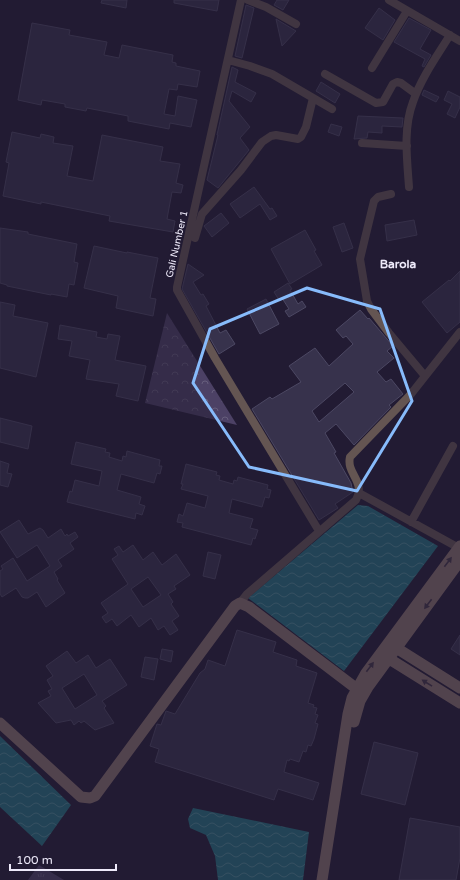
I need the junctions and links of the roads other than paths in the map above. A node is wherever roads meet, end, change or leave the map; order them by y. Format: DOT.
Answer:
graph roads {
  1 [pos="242,0"];
  2 [pos="248,0"];
  3 [pos="389,0"];
  4 [pos="407,11"];
  5 [pos="296,24"];
  6 [pos="450,35"];
  7 [pos="460,41"];
  8 [pos="228,60"];
  9 [pos="372,68"];
  10 [pos="325,74"];
  11 [pos="416,94"];
  12 [pos="313,98"];
  13 [pos="332,109"];
  14 [pos="362,143"];
  15 [pos="407,146"];
  16 [pos="409,187"];
  17 [pos="390,194"];
  18 [pos="195,238"];
  19 [pos="460,332"];
  20 [pos="425,376"];
  21 [pos="453,446"];
  22 [pos="360,493"];
  23 [pos="411,522"];
  24 [pos="319,531"];
  25 [pos="459,547"];
  26 [pos="460,561"];
  27 [pos="240,603"];
  28 [pos="392,645"];
  29 [pos="384,656"];
  30 [pos="460,688"];
  31 [pos="356,689"];
  32 [pos="460,703"];
  33 [pos="0,723"];
  34 [pos="322,880"];
  35 [pos="330,880"];
  1 -- 8 [label="street, Gali Number 1"];
  2 -- 5 [label="street"];
  3 -- 4 [label="street"];
  4 -- 6 [label="street"];
  4 -- 9 [label="street"];
  6 -- 7 [label="street"];
  6 -- 11 [label="street"];
  8 -- 12 [label="street"];
  8 -- 24 [label="street, Gali Number 1"];
  10 -- 11 [label="street"];
  11 -- 15 [label="street"];
  12 -- 13 [label="street"];
  12 -- 18 [label="street"];
  14 -- 15 [label="street"];
  15 -- 16 [label="street"];
  17 -- 20 [label="street"];
  19 -- 20 [label="street"];
  20 -- 22 [label="street"];
  21 -- 23 [label="street"];
  22 -- 23 [label="street"];
  22 -- 24 [label="street"];
  23 -- 25 [label="street"];
  24 -- 27 [label="street"];
  28 -- 25 [label="street, one-way"];
  26 -- 28 [label="street, one-way"];
  27 -- 31 [label="street"];
  27 -- 33 [label="street"];
  28 -- 29 [label="street"];
  28 -- 30 [label="street"];
  31 -- 29 [label="street, one-way"];
  32 -- 29 [label="street, one-way"];
  29 -- 35 [label="street"];
  31 -- 34 [label="street"];
}
